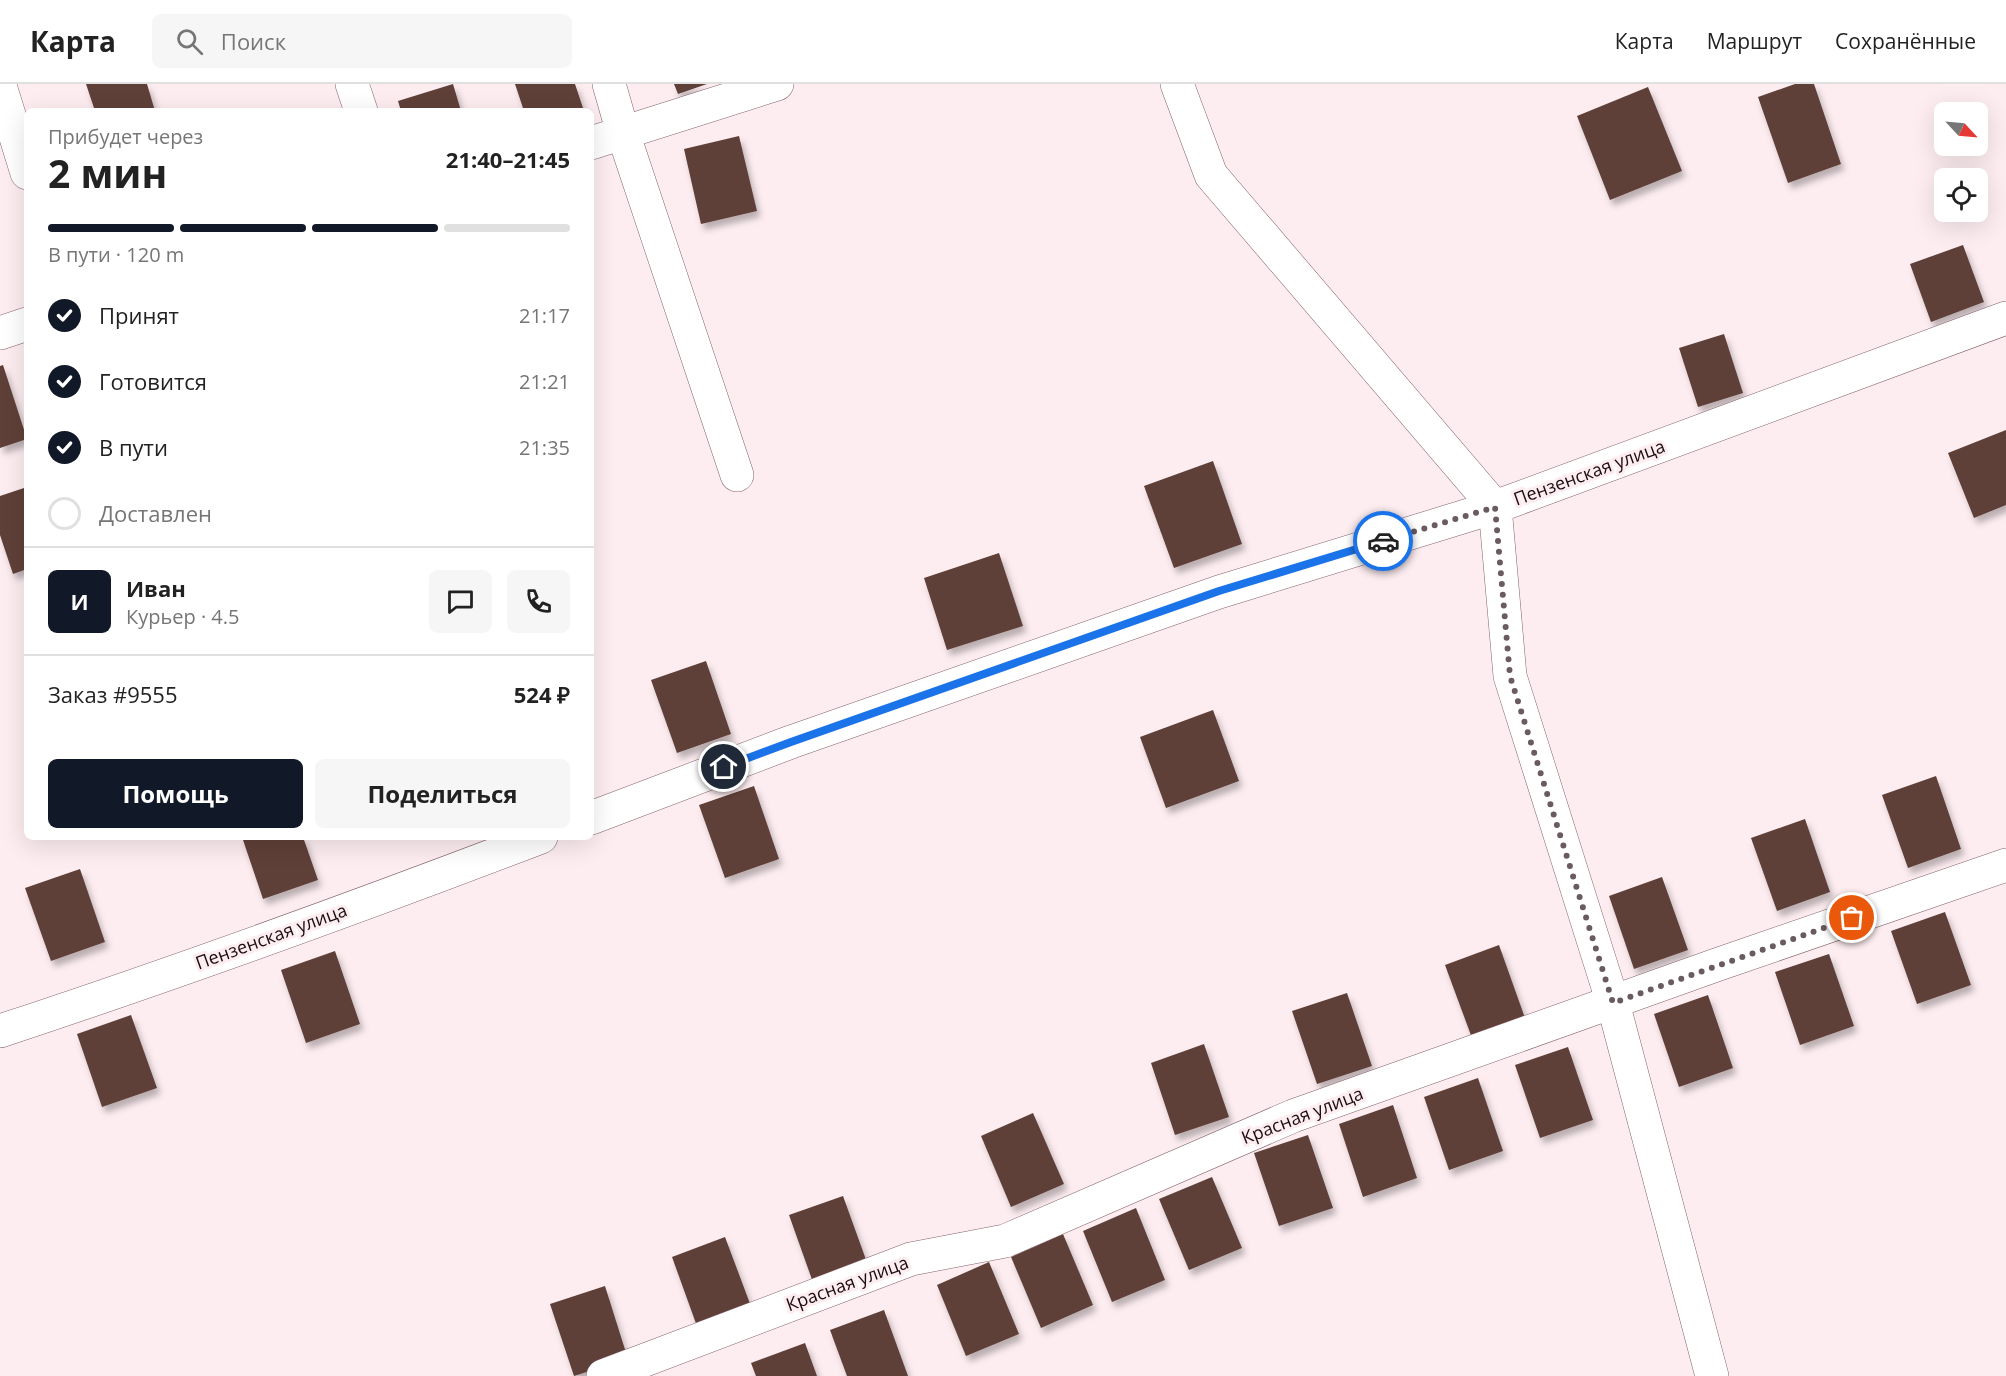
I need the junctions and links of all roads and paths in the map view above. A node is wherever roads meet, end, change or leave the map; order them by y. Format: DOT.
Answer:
graph roads {
  1 [pos="352,84"];
  2 [pos="609,84"];
  3 [pos="777,84"];
  4 [pos="1177,84"];
  5 [pos="1,89"];
  6 [pos="360,108"];
  7 [pos="623,133"];
  8 [pos="594,142"];
  9 [pos="24,163"];
  10 [pos="2006,318"];
  11 [pos="24,325"];
  12 [pos="0,333"];
  13 [pos="737,475"];
  14 [pos="1495,507"];
  15 [pos="594,817"];
  16 [pos="534,840"];
  17 [pos="2006,865"];
  18 [pos="1613,1003"];
  19 [pos="0,1030"];
  20 [pos="603,1376"];
  21 [pos="1712,1376"];
  1 -- 6 [label="street"];
  2 -- 7 [label="street"];
  3 -- 7 [label="street"];
  4 -- 14 [label="street"];
  5 -- 9 [label="street"];
  7 -- 8 [label="street"];
  7 -- 13 [label="street"];
  10 -- 14 [label="street, Пензенская улица"];
  11 -- 12 [label="street"];
  14 -- 15 [label="street, Пензенская улица"];
  14 -- 18 [label="street"];
  16 -- 19 [label="street, Пензенская улица"];
  17 -- 18 [label="street, Красная улица"];
  18 -- 20 [label="street, Красная улица"];
  18 -- 21 [label="street"];
}
